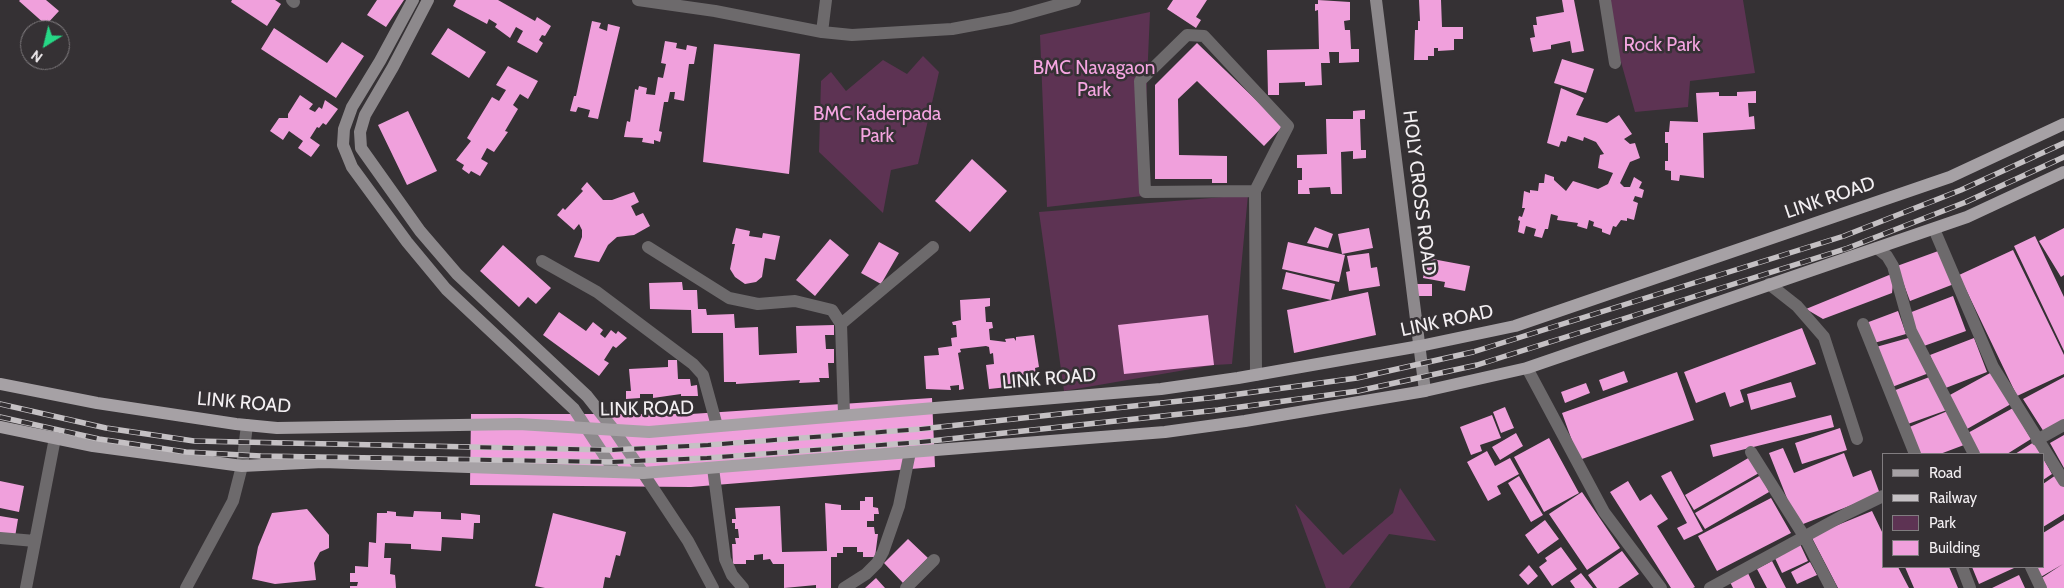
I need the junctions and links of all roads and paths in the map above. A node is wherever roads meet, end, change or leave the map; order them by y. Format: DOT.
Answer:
graph roads {
  1 [pos="413,0"];
  2 [pos="428,0"];
  3 [pos="638,0"];
  4 [pos="826,0"];
  5 [pos="1075,0"];
  6 [pos="1376,0"];
  7 [pos="1605,0"];
  8 [pos="715,5"];
  9 [pos="822,32"];
  10 [pos="1615,63"];
  11 [pos="2064,124"];
  12 [pos="2064,172"];
  13 [pos="1255,191"];
  14 [pos="1934,229"];
  15 [pos="648,247"];
  16 [pos="933,247"];
  17 [pos="1877,248"];
  18 [pos="542,262"];
  19 [pos="1769,284"];
  20 [pos="841,324"];
  21 [pos="1863,324"];
  22 [pos="1420,346"];
  23 [pos="1527,368"];
  24 [pos="1256,375"];
  25 [pos="0,384"];
  26 [pos="1425,391"];
  27 [pos="844,414"];
  28 [pos="247,425"];
  29 [pos="2064,425"];
  30 [pos="0,426"];
  31 [pos="717,426"];
  32 [pos="587,428"];
  33 [pos="614,430"];
  34 [pos="55,438"];
  35 [pos="1857,439"];
  36 [pos="2037,440"];
  37 [pos="910,452"];
  38 [pos="1751,452"];
  39 [pos="1915,453"];
  40 [pos="1973,453"];
  41 [pos="242,466"];
  42 [pos="713,468"];
  43 [pos="615,472"];
  44 [pos="642,473"];
  45 [pos="2064,481"];
  46 [pos="1882,497"];
  47 [pos="1804,536"];
  48 [pos="0,538"];
  49 [pos="35,542"];
  50 [pos="934,560"];
  51 [pos="1962,568"];
  52 [pos="2031,568"];
  53 [pos="26,588"];
  54 [pos="186,588"];
  55 [pos="713,588"];
  56 [pos="743,588"];
  57 [pos="844,588"];
  58 [pos="906,588"];
  59 [pos="1661,588"];
  60 [pos="1710,588"];
  61 [pos="1831,588"];
  62 [pos="1970,588"];
  63 [pos="2041,588"];
  1 -- 32 [label="main road"];
  2 -- 33 [label="main road"];
  3 -- 8 [label="street"];
  4 -- 9 [label="street"];
  5 -- 9 [label="street"];
  6 -- 22 [label="main road, HOLY CROSS ROAD"];
  7 -- 10 [label="street"];
  8 -- 9 [label="street"];
  11 -- 22 [label="main road, LINK ROAD"];
  12 -- 14 [label="main road"];
  13 -- 13 [label="street"];
  13 -- 24 [label="street"];
  14 -- 17 [label="main road"];
  14 -- 36 [label="street"];
  15 -- 20 [label="street"];
  16 -- 20 [label="street"];
  17 -- 19 [label="main road"];
  17 -- 40 [label="street"];
  18 -- 31 [label="street"];
  19 -- 23 [label="main road"];
  19 -- 35 [label="street"];
  20 -- 27 [label="street"];
  21 -- 39 [label="street"];
  22 -- 24 [label="main road, LINK ROAD"];
  22 -- 26 [label="main road, HOLY CROSS ROAD"];
  23 -- 26 [label="main road"];
  23 -- 59 [label="street"];
  24 -- 27 [label="main road, LINK ROAD"];
  25 -- 28 [label="main road, LINK ROAD"];
  26 -- 37 [label="main road"];
  27 -- 31 [label="main road, LINK ROAD"];
  28 -- 32 [label="main road, LINK ROAD"];
  28 -- 41 [label="street"];
  29 -- 36 [label="street"];
  30 -- 34 [label="main road"];
  31 -- 33 [label="main road, LINK ROAD"];
  32 -- 33 [label="main road, LINK ROAD"];
  32 -- 43 [label="main road"];
  33 -- 44 [label="main road"];
  34 -- 41 [label="main road"];
  34 -- 49 [label="street"];
  36 -- 45 [label="street"];
  37 -- 42 [label="main road"];
  37 -- 57 [label="street"];
  38 -- 47 [label="street"];
  41 -- 43 [label="main road"];
  41 -- 54 [label="street"];
  42 -- 44 [label="main road"];
  42 -- 56 [label="street"];
  43 -- 44 [label="main road"];
  44 -- 55 [label="street"];
  46 -- 47 [label="street"];
  47 -- 60 [label="street"];
  47 -- 61 [label="street"];
  48 -- 49 [label="street"];
  49 -- 53 [label="street"];
  50 -- 58 [label="street"];
  51 -- 62 [label="street"];
  52 -- 63 [label="street"];
}
